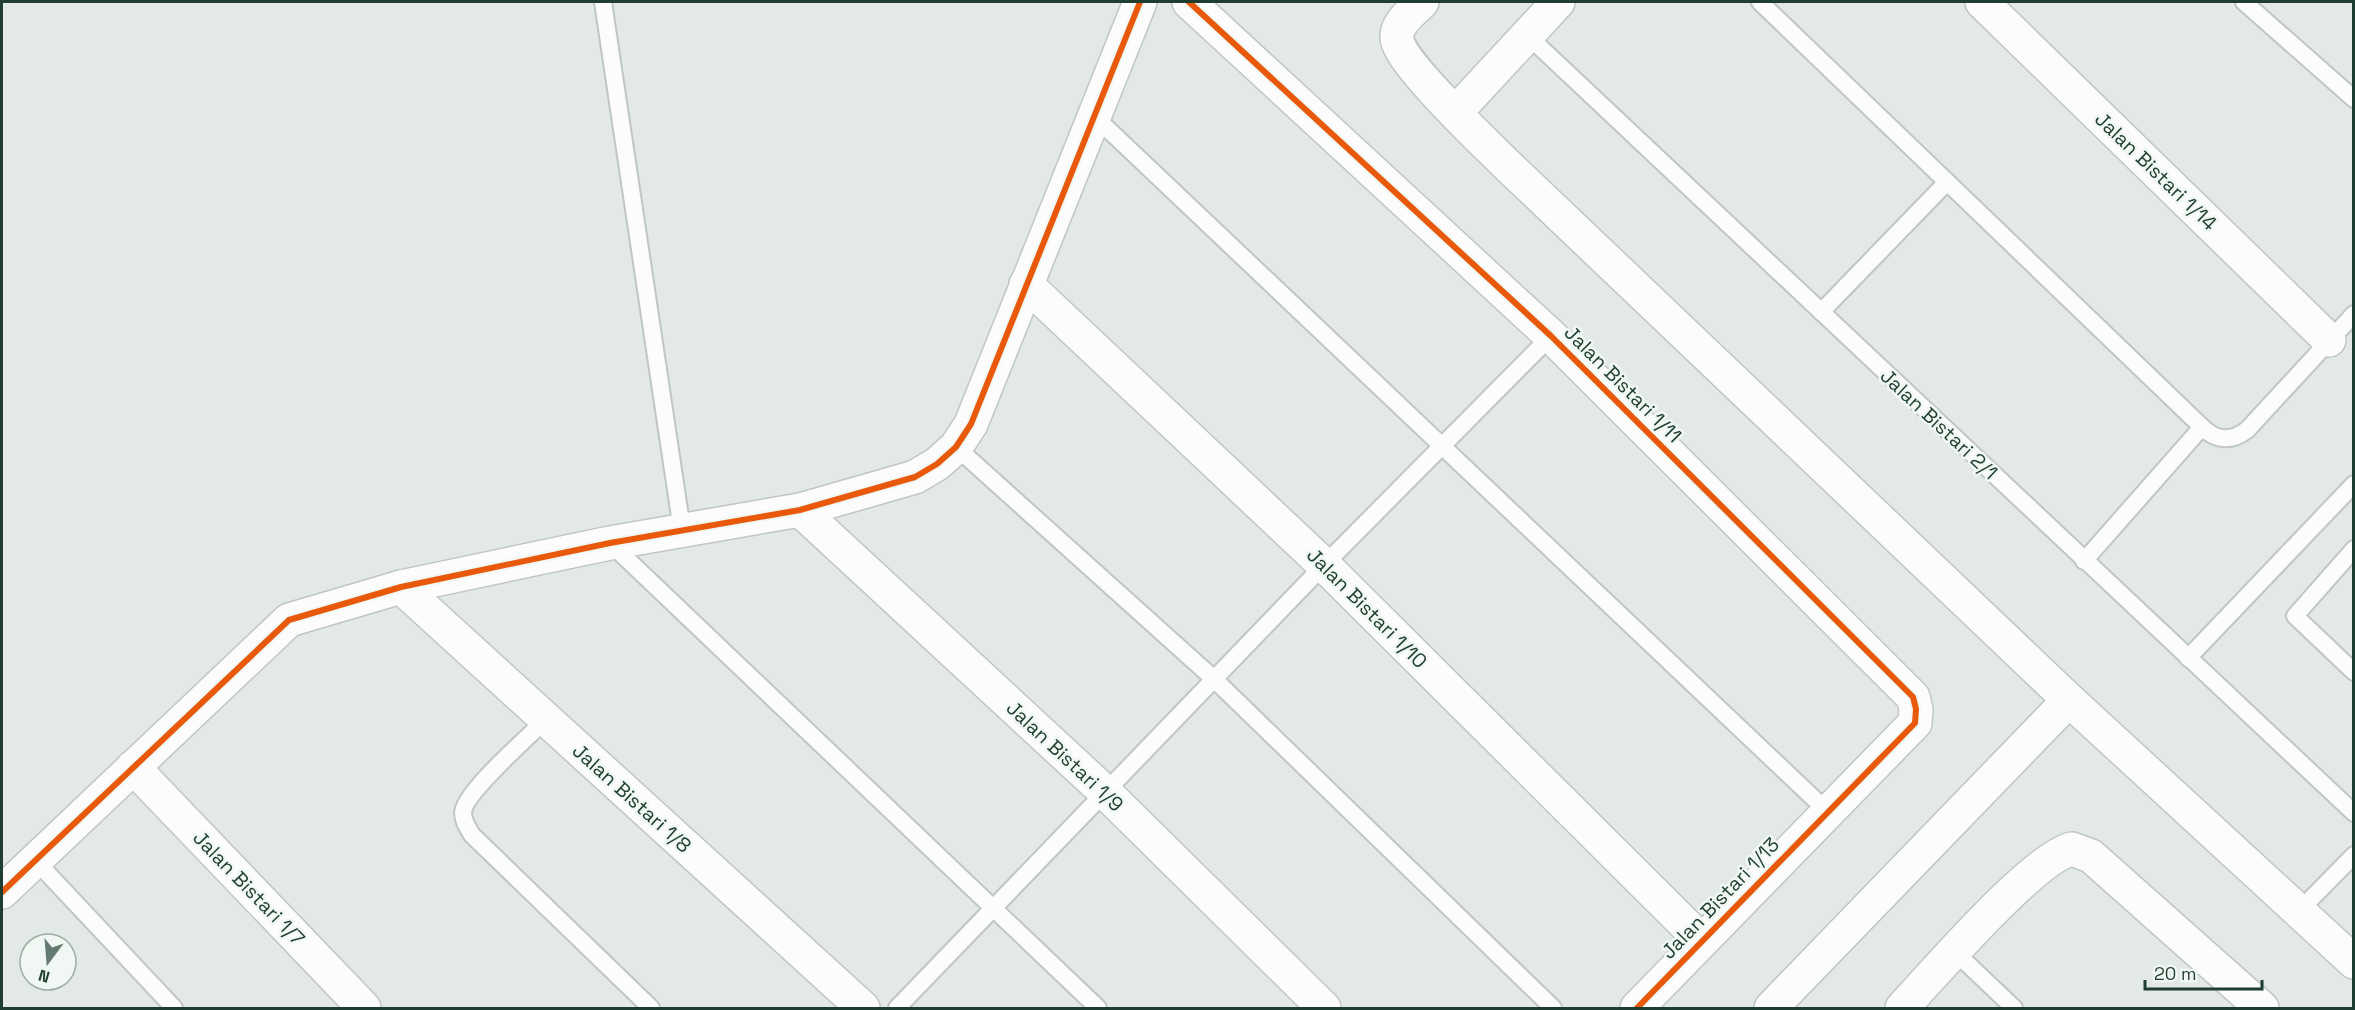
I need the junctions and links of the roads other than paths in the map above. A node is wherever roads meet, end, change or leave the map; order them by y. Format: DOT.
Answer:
graph roads {
  1 [pos="603,2"];
  2 [pos="1140,2"];
  3 [pos="1189,2"];
  4 [pos="1422,2"];
  5 [pos="1558,2"];
  6 [pos="1760,2"];
  7 [pos="1982,2"];
  8 [pos="2244,2"];
  9 [pos="1526,34"];
  10 [pos="2354,99"];
  11 [pos="1455,113"];
  12 [pos="1094,116"];
  13 [pos="1947,182"];
  14 [pos="1026,284"];
  15 [pos="1821,312"];
  16 [pos="2354,314"];
  17 [pos="1551,336"];
  18 [pos="2329,340"];
  19 [pos="2202,427"];
  20 [pos="1443,446"];
  21 [pos="956,447"];
  22 [pos="2354,484"];
  23 [pos="800,510"];
  24 [pos="682,530"];
  25 [pos="610,543"];
  26 [pos="2354,549"];
  27 [pos="2084,561"];
  28 [pos="1324,565"];
  29 [pos="401,587"];
  30 [pos="2188,658"];
  31 [pos="2354,672"];
  32 [pos="1214,679"];
  33 [pos="2069,700"];
  34 [pos="546,719"];
  35 [pos="133,767"];
  36 [pos="1105,792"];
  37 [pos="1828,812"];
  38 [pos="2354,813"];
  39 [pos="2354,855"];
  40 [pos="35,860"];
  41 [pos="2,892"];
  42 [pos="993,909"];
  43 [pos="2299,911"];
  44 [pos="1701,940"];
  45 [pos="1955,952"];
  46 [pos="2354,962"];
  47 [pos="174,1008"];
  48 [pos="364,1008"];
  49 [pos="651,1008"];
  50 [pos="863,1008"];
  51 [pos="897,1008"];
  52 [pos="1098,1008"];
  53 [pos="1324,1008"];
  54 [pos="1553,1008"];
  55 [pos="1637,1008"];
  56 [pos="1771,1008"];
  57 [pos="1902,1008"];
  58 [pos="2014,1008"];
  59 [pos="2262,1008"];
  1 -- 24 [label="lane"];
  2 -- 12 [label="street"];
  3 -- 17 [label="street, Jalan Bistari 1/11"];
  4 -- 11 [label="street"];
  5 -- 9 [label="street"];
  6 -- 13 [label="lane"];
  7 -- 18 [label="street, Jalan Bistari 1/14"];
  8 -- 10 [label="lane"];
  9 -- 11 [label="street"];
  9 -- 15 [label="lane, Jalan Bistari 2/1"];
  11 -- 33 [label="street"];
  12 -- 14 [label="street"];
  12 -- 20 [label="lane"];
  13 -- 15 [label="lane"];
  13 -- 19 [label="lane"];
  14 -- 21 [label="street"];
  14 -- 28 [label="street, Jalan Bistari 1/10"];
  15 -- 27 [label="lane, Jalan Bistari 2/1"];
  16 -- 18 [label="lane"];
  17 -- 20 [label="lane"];
  17 -- 37 [label="street, Jalan Bistari 1/11"];
  18 -- 19 [label="lane"];
  19 -- 27 [label="lane"];
  20 -- 28 [label="lane"];
  20 -- 37 [label="lane"];
  21 -- 23 [label="street"];
  21 -- 32 [label="lane"];
  22 -- 30 [label="lane"];
  23 -- 24 [label="street"];
  23 -- 36 [label="street, Jalan Bistari 1/9"];
  24 -- 25 [label="street"];
  25 -- 29 [label="street"];
  25 -- 42 [label="lane"];
  26 -- 31 [label="lane"];
  27 -- 30 [label="lane, Jalan Bistari 2/1"];
  28 -- 32 [label="lane"];
  28 -- 44 [label="street, Jalan Bistari 1/10"];
  29 -- 34 [label="street, Jalan Bistari 1/8"];
  29 -- 35 [label="street"];
  30 -- 38 [label="lane, Jalan Bistari 2/1"];
  32 -- 36 [label="lane"];
  32 -- 54 [label="lane"];
  33 -- 43 [label="street"];
  33 -- 56 [label="street"];
  34 -- 49 [label="lane"];
  34 -- 50 [label="street, Jalan Bistari 1/8"];
  35 -- 40 [label="street"];
  35 -- 48 [label="street, Jalan Bistari 1/7"];
  36 -- 42 [label="lane"];
  36 -- 53 [label="street, Jalan Bistari 1/9"];
  37 -- 44 [label="street, Jalan Bistari 1/13"];
  39 -- 43 [label="lane"];
  40 -- 41 [label="street"];
  40 -- 47 [label="lane"];
  42 -- 51 [label="lane"];
  42 -- 52 [label="lane"];
  43 -- 46 [label="street"];
  44 -- 55 [label="street, Jalan Bistari 1/13"];
  45 -- 57 [label="street"];
  45 -- 58 [label="lane"];
  45 -- 59 [label="street"];
}
